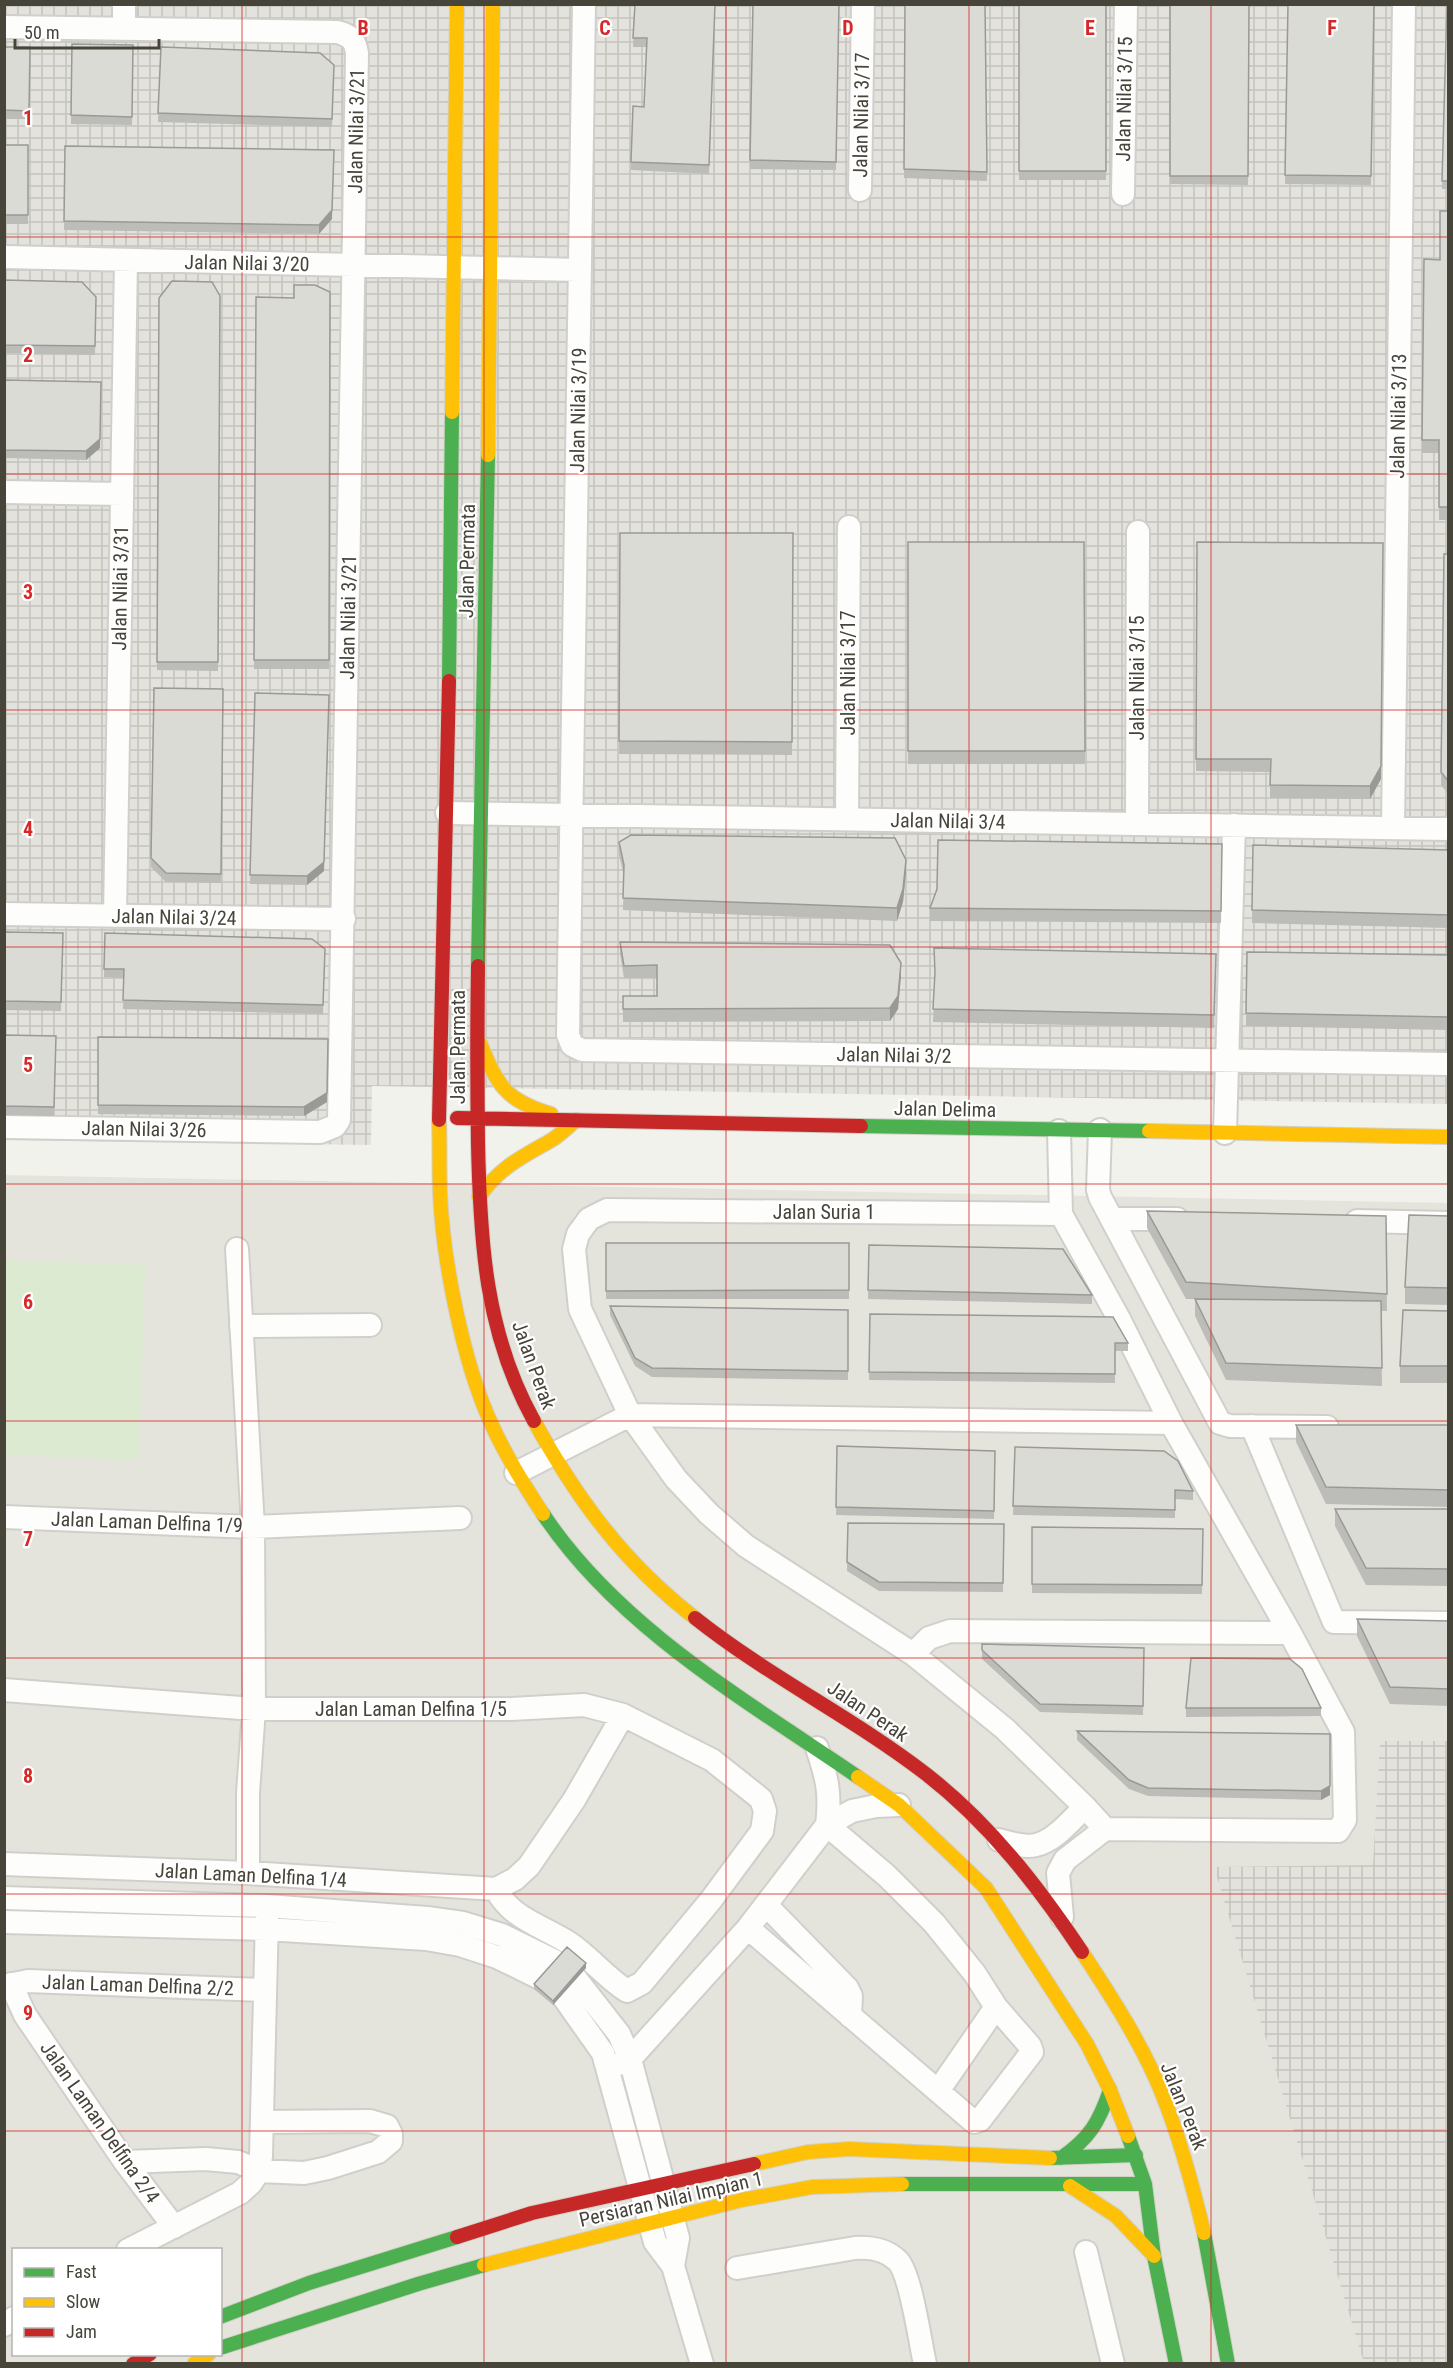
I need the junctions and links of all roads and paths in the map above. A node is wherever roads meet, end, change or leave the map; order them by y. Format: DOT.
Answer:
graph roads {
  1 [pos="124,4"];
  2 [pos="457,4"];
  3 [pos="493,4"];
  4 [pos="584,4"];
  5 [pos="863,4"];
  6 [pos="1126,4"];
  7 [pos="1404,4"];
  8 [pos="4,27"];
  9 [pos="124,29"];
  10 [pos="860,190"];
  11 [pos="1123,194"];
  12 [pos="4,257"];
  13 [pos="126,260"];
  14 [pos="354,265"];
  15 [pos="453,267"];
  16 [pos="490,268"];
  17 [pos="580,270"];
  18 [pos="4,492"];
  19 [pos="122,494"];
  20 [pos="849,527"];
  21 [pos="1138,532"];
  22 [pos="447,813"];
  23 [pos="483,813"];
  24 [pos="571,814"];
  25 [pos="847,819"];
  26 [pos="1137,824"];
  27 [pos="1234,825"];
  28 [pos="1393,828"];
  29 [pos="1449,829"];
  30 [pos="4,914"];
  31 [pos="115,916"];
  32 [pos="344,919"];
  33 [pos="476,1034"];
  34 [pos="1227,1060"];
  35 [pos="1449,1064"];
  36 [pos="440,1118"];
  37 [pos="477,1118"];
  38 [pos="576,1120"];
  39 [pos="4,1127"];
  40 [pos="1100,1130"];
  41 [pos="283,1131"];
  42 [pos="1059,1131"];
  43 [pos="1225,1133"];
  44 [pos="1449,1137"];
  45 [pos="479,1197"];
  46 [pos="1061,1214"];
  47 [pos="1112,1219"];
  48 [pos="1194,1220"];
  49 [pos="1336,1221"];
  50 [pos="1449,1223"];
  51 [pos="237,1250"];
  52 [pos="370,1325"];
  53 [pos="241,1326"];
  54 [pos="630,1414"];
  55 [pos="1171,1423"];
  56 [pos="1252,1426"];
  57 [pos="1347,1427"];
  58 [pos="552,1454"];
  59 [pos="516,1473"];
  60 [pos="4,1517"];
  61 [pos="460,1518"];
  62 [pos="253,1527"];
  63 [pos="1449,1623"];
  64 [pos="1290,1633"];
  65 [pos="913,1654"];
  66 [pos="4,1690"];
  67 [pos="254,1709"];
  68 [pos="623,1715"];
  69 [pos="817,1748"];
  70 [pos="899,1805"];
  71 [pos="1085,1807"];
  72 [pos="827,1825"];
  73 [pos="1105,1829"];
  74 [pos="999,1840"];
  75 [pos="4,1864"];
  76 [pos="248,1873"];
  77 [pos="496,1889"];
  78 [pos="4,1898"];
  79 [pos="267,1905"];
  80 [pos="766,1905"];
  81 [pos="4,1922"];
  82 [pos="1063,1922"];
  83 [pos="748,1928"];
  84 [pos="266,1929"];
  85 [pos="557,1962"];
  86 [pos="542,1979"];
  87 [pos="8,1985"];
  88 [pos="264,1990"];
  89 [pos="996,2007"];
  90 [pos="850,2016"];
  91 [pos="1135,2040"];
  92 [pos="630,2059"];
  93 [pos="608,2068"];
  94 [pos="1140,2079"];
  95 [pos="1110,2090"];
  96 [pos="938,2091"];
  97 [pos="263,2122"];
  98 [pos="1136,2156"];
  99 [pos="1061,2158"];
  100 [pos="125,2162"];
  101 [pos="259,2171"];
  102 [pos="664,2184"];
  103 [pos="1144,2184"];
  104 [pos="1070,2186"];
  105 [pos="641,2189"];
  106 [pos="673,2217"];
  107 [pos="650,2223"];
  108 [pos="174,2227"];
  109 [pos="132,2248"];
  110 [pos="1086,2252"];
  111 [pos="1154,2256"];
  112 [pos="673,2266"];
  113 [pos="737,2268"];
  114 [pos="1203,2304"];
  115 [pos="222,2316"];
  116 [pos="222,2347"];
  117 [pos="148,2356"];
  118 [pos="207,2356"];
  119 [pos="134,2364"];
  120 [pos="194,2364"];
  121 [pos="702,2364"];
  122 [pos="925,2364"];
  123 [pos="1113,2364"];
  124 [pos="1176,2364"];
  125 [pos="1226,2364"];
  1 -- 9 [label="street"];
  2 -- 15 [label="main road, Jalan Permata"];
  3 -- 16 [label="main road, Jalan Permata"];
  4 -- 17 [label="street, Jalan Nilai 3/19"];
  5 -- 10 [label="street, Jalan Nilai 3/17"];
  6 -- 11 [label="street, Jalan Nilai 3/15"];
  7 -- 28 [label="street, Jalan Nilai 3/13"];
  8 -- 9 [label="street"];
  9 -- 14 [label="street, Jalan Nilai 3/21"];
  12 -- 13 [label="street, Jalan Nilai 3/20"];
  13 -- 14 [label="street, Jalan Nilai 3/20"];
  13 -- 19 [label="street, Jalan Nilai 3/31"];
  14 -- 15 [label="street, Jalan Nilai 3/20"];
  14 -- 32 [label="street, Jalan Nilai 3/21"];
  15 -- 16 [label="street, Jalan Nilai 3/20"];
  15 -- 22 [label="main road, Jalan Permata"];
  16 -- 17 [label="street, Jalan Nilai 3/20"];
  16 -- 23 [label="main road, Jalan Permata"];
  17 -- 24 [label="street, Jalan Nilai 3/19"];
  18 -- 19 [label="street"];
  19 -- 31 [label="street, Jalan Nilai 3/31"];
  20 -- 25 [label="street, Jalan Nilai 3/17"];
  21 -- 26 [label="street, Jalan Nilai 3/15"];
  22 -- 23 [label="street, Jalan Nilai 3/4"];
  22 -- 36 [label="main road, Jalan Permata"];
  23 -- 24 [label="street, Jalan Nilai 3/4"];
  23 -- 33 [label="main road, Jalan Permata"];
  24 -- 25 [label="street, Jalan Nilai 3/4"];
  24 -- 34 [label="street, Jalan Nilai 3/2"];
  25 -- 26 [label="street, Jalan Nilai 3/4"];
  26 -- 27 [label="street, Jalan Nilai 3/4"];
  27 -- 28 [label="street, Jalan Nilai 3/4"];
  27 -- 34 [label="street"];
  28 -- 29 [label="street, Jalan Nilai 3/4"];
  30 -- 31 [label="street, Jalan Nilai 3/24"];
  31 -- 32 [label="street, Jalan Nilai 3/24"];
  32 -- 41 [label="street, Jalan Nilai 3/21"];
  33 -- 37 [label="main road, Jalan Permata"];
  33 -- 38 [label="main road"];
  34 -- 35 [label="street, Jalan Nilai 3/2"];
  34 -- 43 [label="street"];
  36 -- 37 [label="main road, Jalan Delima"];
  36 -- 59 [label="main road"];
  37 -- 38 [label="main road, Jalan Delima"];
  37 -- 45 [label="main road, Jalan Perak"];
  38 -- 42 [label="main road, Jalan Delima"];
  38 -- 45 [label="main road"];
  39 -- 41 [label="street, Jalan Nilai 3/26"];
  40 -- 42 [label="main road, Jalan Delima"];
  40 -- 43 [label="main road, Jalan Delima"];
  40 -- 47 [label="street"];
  42 -- 46 [label="street"];
  43 -- 44 [label="main road, Jalan Delima"];
  45 -- 58 [label="main road, Jalan Perak"];
  46 -- 54 [label="street, Jalan Suria 1"];
  46 -- 55 [label="street"];
  47 -- 48 [label="street"];
  47 -- 56 [label="street"];
  49 -- 50 [label="street"];
  51 -- 53 [label="street"];
  52 -- 53 [label="street"];
  53 -- 62 [label="street"];
  54 -- 55 [label="street"];
  54 -- 58 [label="street"];
  54 -- 65 [label="street"];
  55 -- 64 [label="street"];
  56 -- 57 [label="street"];
  56 -- 63 [label="street"];
  58 -- 59 [label="street"];
  58 -- 74 [label="main road, Jalan Perak"];
  59 -- 69 [label="main road"];
  60 -- 62 [label="street, Jalan Laman Delfina 1/9"];
  61 -- 62 [label="street, Jalan Laman Delfina 1/9"];
  62 -- 67 [label="street"];
  64 -- 65 [label="street"];
  64 -- 73 [label="street"];
  65 -- 71 [label="street"];
  66 -- 67 [label="street, Jalan Laman Delfina 1/5"];
  67 -- 68 [label="street, Jalan Laman Delfina 1/5"];
  67 -- 76 [label="street"];
  68 -- 77 [label="street"];
  68 -- 77 [label="street, Jalan Laman Delfina 1/5"];
  69 -- 70 [label="main road"];
  69 -- 72 [label="street"];
  70 -- 72 [label="street"];
  70 -- 95 [label="main road"];
  71 -- 73 [label="street"];
  71 -- 74 [label="street"];
  72 -- 80 [label="street"];
  72 -- 89 [label="street"];
  73 -- 82 [label="street"];
  74 -- 82 [label="main road, Jalan Perak"];
  75 -- 76 [label="street, Jalan Laman Delfina 1/4"];
  76 -- 77 [label="street, Jalan Laman Delfina 1/4"];
  78 -- 79 [label="street"];
  79 -- 84 [label="street"];
  79 -- 85 [label="street"];
  80 -- 83 [label="street"];
  80 -- 90 [label="street"];
  81 -- 84 [label="street"];
  82 -- 91 [label="main road, Jalan Perak"];
  83 -- 90 [label="street"];
  83 -- 92 [label="street"];
  84 -- 86 [label="street"];
  84 -- 88 [label="street"];
  87 -- 88 [label="street, Jalan Laman Delfina 2/2"];
  87 -- 100 [label="street, Jalan Laman Delfina 2/4"];
  88 -- 97 [label="street"];
  89 -- 96 [label="street"];
  89 -- 96 [label="street"];
  90 -- 96 [label="street"];
  91 -- 94 [label="main road"];
  91 -- 125 [label="main road, Jalan Perak"];
  92 -- 93 [label="street"];
  92 -- 93 [label="street"];
  92 -- 102 [label="street"];
  93 -- 105 [label="street"];
  95 -- 98 [label="main road"];
  95 -- 99 [label="main road"];
  97 -- 101 [label="street"];
  97 -- 101 [label="street"];
  98 -- 99 [label="main road, Persiaran Nilai Impian 1"];
  98 -- 103 [label="main road"];
  99 -- 102 [label="main road, Persiaran Nilai Impian 1"];
  100 -- 101 [label="street"];
  100 -- 108 [label="street, Jalan Laman Delfina 2/4"];
  101 -- 108 [label="street"];
  102 -- 105 [label="main road, Persiaran Nilai Impian 1"];
  102 -- 106 [label="street"];
  103 -- 104 [label="main road, Persiaran Nilai Impian 1"];
  103 -- 111 [label="main road"];
  104 -- 106 [label="main road, Persiaran Nilai Impian 1"];
  104 -- 111 [label="main road"];
  105 -- 107 [label="street"];
  105 -- 115 [label="main road, Persiaran Nilai Impian 1"];
  106 -- 107 [label="main road, Persiaran Nilai Impian 1"];
  106 -- 112 [label="street"];
  107 -- 112 [label="street"];
  107 -- 116 [label="main road, Persiaran Nilai Impian 1"];
  108 -- 109 [label="street"];
  110 -- 123 [label="street"];
  111 -- 124 [label="main road"];
  112 -- 121 [label="street"];
  113 -- 122 [label="street"];
  114 -- 125 [label="main road"];
  117 -- 119 [label="main road"];
  118 -- 120 [label="main road"];
}
